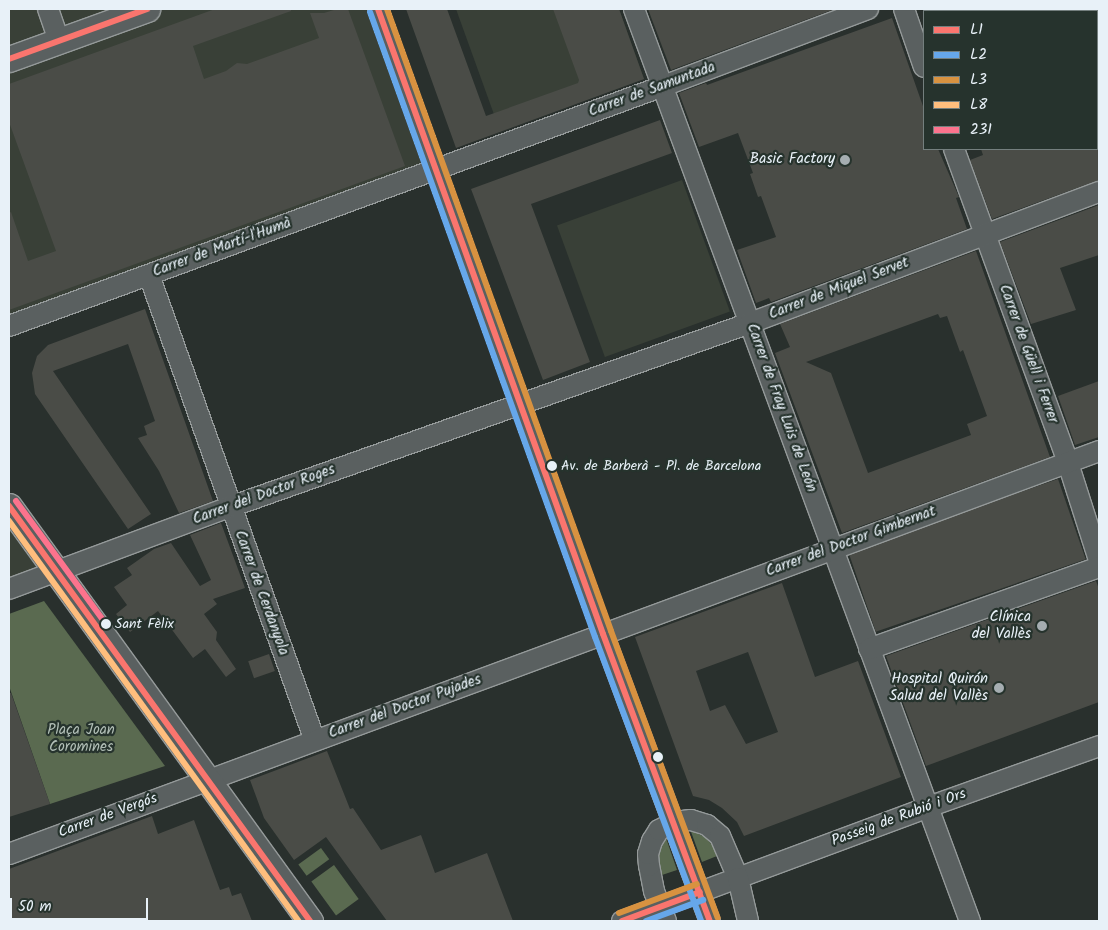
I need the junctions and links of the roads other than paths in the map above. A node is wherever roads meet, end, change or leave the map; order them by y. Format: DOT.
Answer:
graph roads {
  1 [pos="48,9"];
  2 [pos="147,9"];
  3 [pos="378,9"];
  4 [pos="634,9"];
  5 [pos="868,9"];
  6 [pos="904,9"];
  7 [pos="59,40"];
  8 [pos="9,59"];
  9 [pos="923,64"];
  10 [pos="663,86"];
  11 [pos="954,150"];
  12 [pos="435,170"];
  13 [pos="1099,192"];
  14 [pos="984,234"];
  15 [pos="148,275"];
  16 [pos="750,323"];
  17 [pos="9,326"];
  18 [pos="521,405"];
  19 [pos="1099,451"];
  20 [pos="1068,462"];
  21 [pos="9,506"];
  22 [pos="230,507"];
  23 [pos="831,550"];
  24 [pos="1099,560"];
  25 [pos="1099,567"];
  26 [pos="56,570"];
  27 [pos="9,589"];
  28 [pos="603,634"];
  29 [pos="869,649"];
  30 [pos="315,740"];
  31 [pos="1099,746"];
  32 [pos="208,780"];
  33 [pos="928,807"];
  34 [pos="674,822"];
  35 [pos="9,854"];
  36 [pos="738,878"];
  37 [pos="700,892"];
  38 [pos="662,914"];
  39 [pos="310,921"];
  40 [pos="622,921"];
  41 [pos="710,921"];
  42 [pos="748,921"];
  43 [pos="970,921"];
  1 -- 7 [label="street"];
  2 -- 7 [label="main road"];
  3 -- 12 [label="street"];
  4 -- 10 [label="street, Carrer de Fray Luis de León"];
  5 -- 10 [label="street, Carrer de Samuntada"];
  6 -- 9 [label="street"];
  7 -- 8 [label="main road"];
  10 -- 12 [label="street, Carrer de Samuntada"];
  10 -- 16 [label="street, Carrer de Fray Luis de León"];
  11 -- 14 [label="street, Carrer de Güell i Ferrer"];
  12 -- 15 [label="street, Carrer de Martí-l'Humà"];
  12 -- 18 [label="street"];
  13 -- 14 [label="street, Carrer de Miquel Servet"];
  14 -- 16 [label="street, Carrer de Miquel Servet"];
  14 -- 20 [label="street, Carrer de Güell i Ferrer"];
  15 -- 17 [label="street, Carrer de Martí-l'Humà"];
  15 -- 22 [label="street, Carrer de Cerdanyola"];
  16 -- 18 [label="street, Carrer de Miquel Servet"];
  16 -- 23 [label="street, Carrer de Fray Luis de León"];
  18 -- 22 [label="street, Carrer del Doctor Roges"];
  18 -- 28 [label="street"];
  19 -- 20 [label="street, Carrer del Doctor Gimbernat"];
  20 -- 23 [label="street, Carrer del Doctor Gimbernat"];
  20 -- 24 [label="street, Carrer de Güell i Ferrer"];
  21 -- 26 [label="main road"];
  22 -- 26 [label="street, Carrer del Doctor Roges"];
  22 -- 30 [label="street, Carrer de Cerdanyola"];
  23 -- 28 [label="street, Carrer del Doctor Gimbernat"];
  23 -- 29 [label="street, Carrer de Fray Luis de León"];
  25 -- 29 [label="street"];
  26 -- 27 [label="street, Carrer del Doctor Roges"];
  26 -- 32 [label="main road"];
  28 -- 30 [label="street, Carrer del Doctor Pujades"];
  28 -- 34 [label="street"];
  29 -- 33 [label="street, Carrer de Fray Luis de León"];
  30 -- 32 [label="street, Carrer del Doctor Pujades"];
  31 -- 33 [label="street, Passeig de Rubió i Ors"];
  32 -- 35 [label="street, Carrer de Vergós"];
  32 -- 39 [label="main road"];
  33 -- 36 [label="street, Passeig de Rubió i Ors"];
  33 -- 43 [label="street, Carrer de Fray Luis de León"];
  34 -- 36 [label="street"];
  34 -- 37 [label="street"];
  34 -- 38 [label="street"];
  36 -- 37 [label="street, Passeig de Rubió i Ors"];
  36 -- 42 [label="street"];
  37 -- 38 [label="street, Passeig de Rubió i Ors"];
  37 -- 41 [label="street"];
  38 -- 40 [label="street, Passeig de Rubió i Ors"];
}
